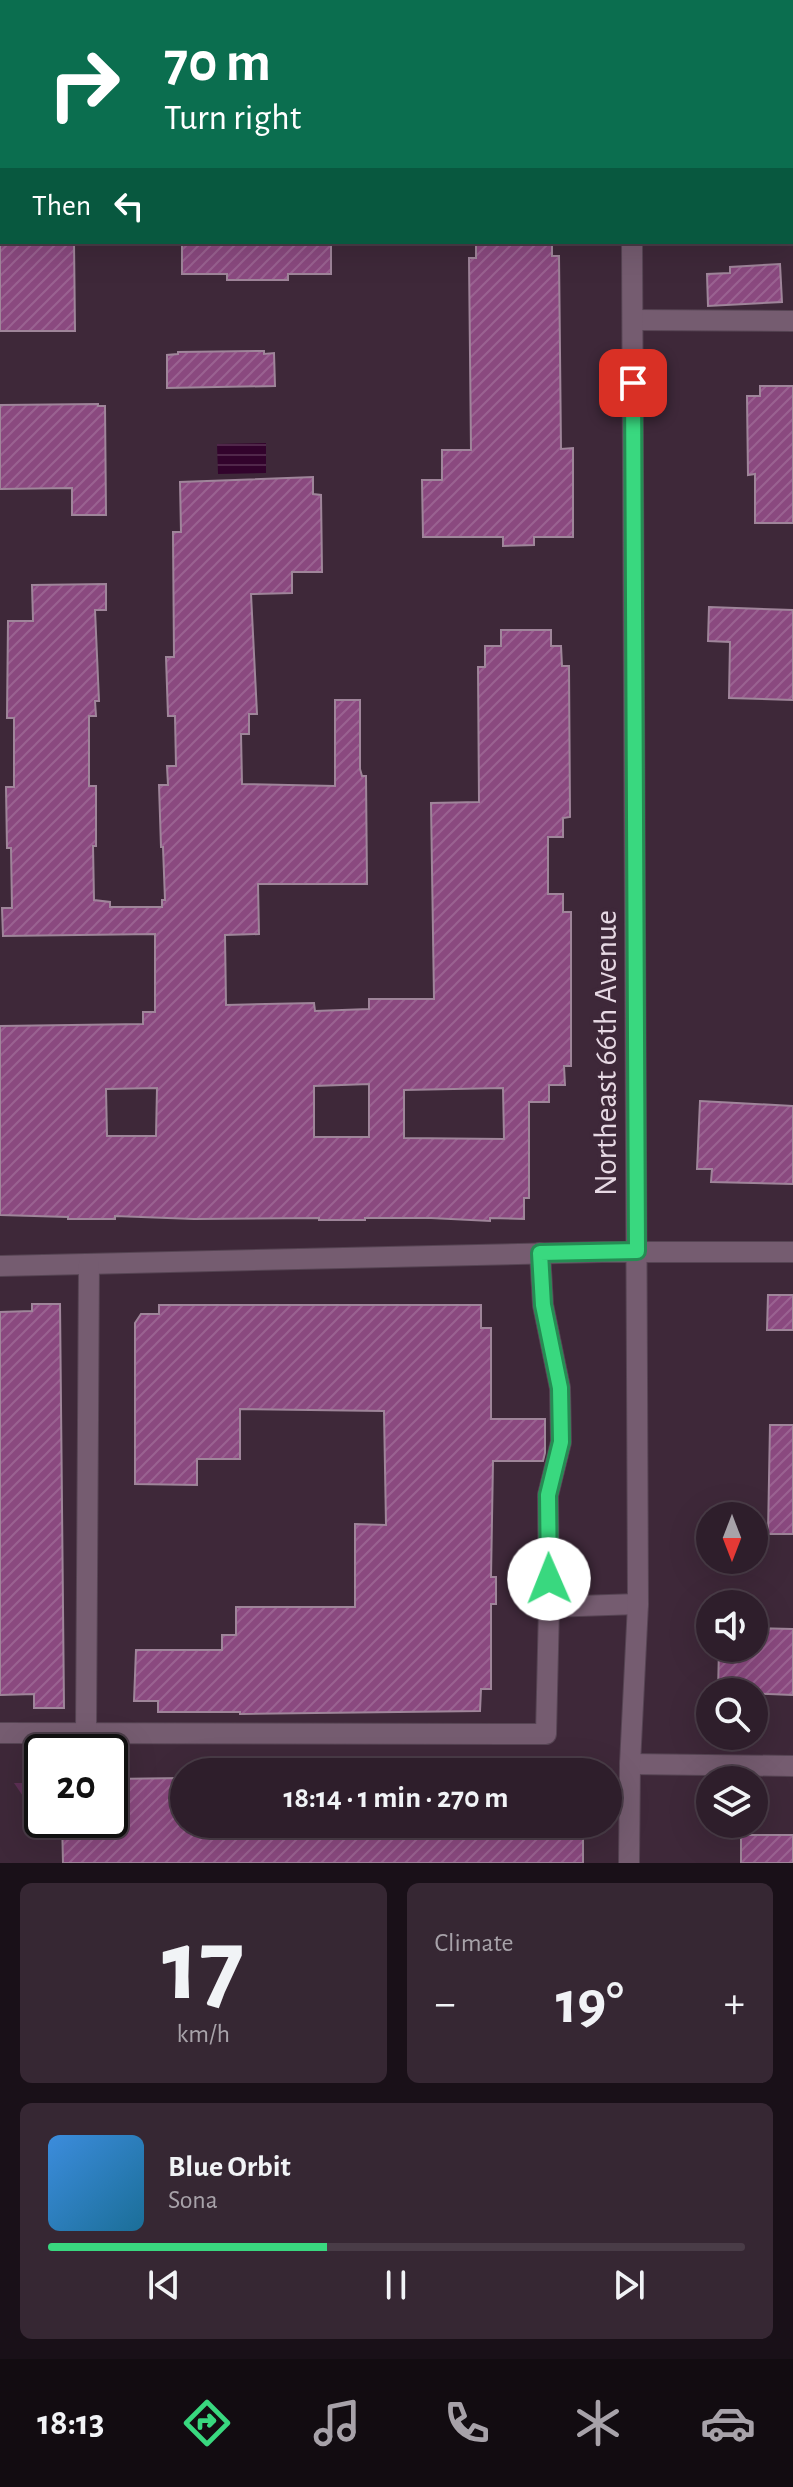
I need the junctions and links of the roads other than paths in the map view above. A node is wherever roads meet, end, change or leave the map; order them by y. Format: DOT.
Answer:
graph roads {
  1 [pos="632,244"];
  2 [pos="633,320"];
  3 [pos="793,321"];
  4 [pos="637,1251"];
  5 [pos="793,1252"];
  6 [pos="540,1253"];
  7 [pos="89,1264"];
  8 [pos="0,1266"];
  9 [pos="638,1604"];
  10 [pos="549,1607"];
  11 [pos="0,1733"];
  12 [pos="86,1733"];
  13 [pos="630,1764"];
  14 [pos="793,1766"];
  15 [pos="629,1863"];
  1 -- 2 [label="street, Northeast 66th Avenue"];
  2 -- 3 [label="street"];
  2 -- 4 [label="street, Northeast 66th Avenue"];
  4 -- 5 [label="street"];
  4 -- 6 [label="street"];
  4 -- 9 [label="street, Northeast 66th Avenue"];
  6 -- 7 [label="street"];
  6 -- 10 [label="street"];
  7 -- 8 [label="street"];
  7 -- 12 [label="street"];
  9 -- 10 [label="street"];
  9 -- 13 [label="street, Northeast 66th Avenue"];
  10 -- 12 [label="street"];
  11 -- 12 [label="street"];
  13 -- 14 [label="street"];
  13 -- 15 [label="street, Northeast 66th Avenue"];
}
